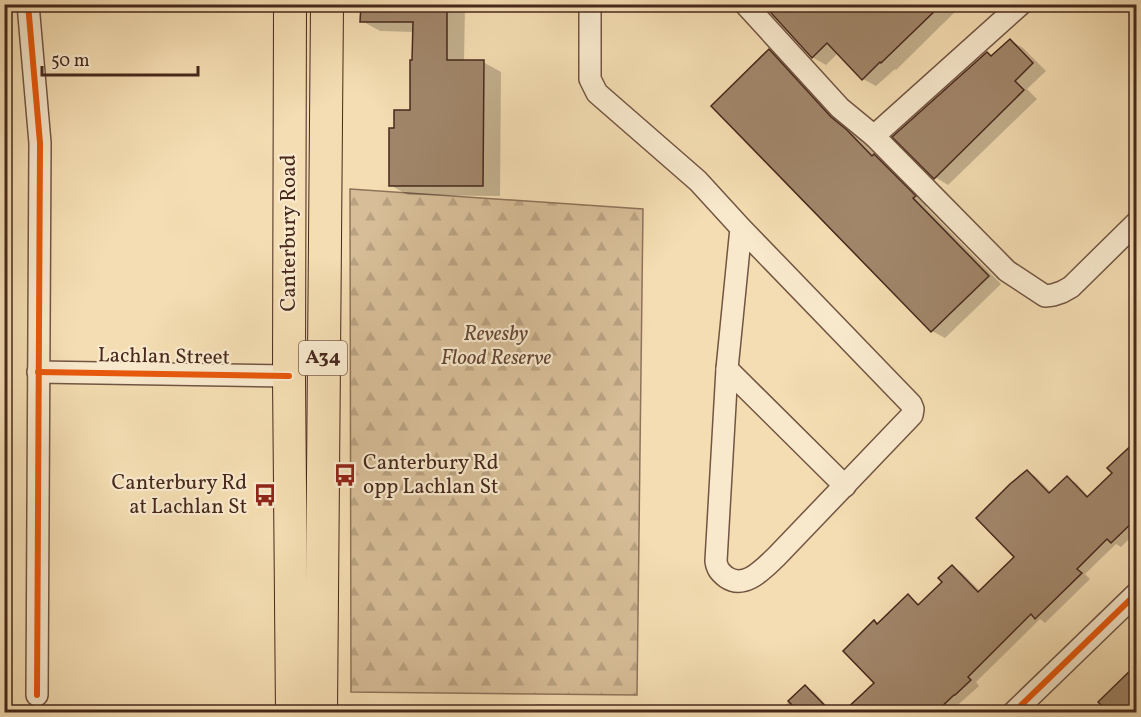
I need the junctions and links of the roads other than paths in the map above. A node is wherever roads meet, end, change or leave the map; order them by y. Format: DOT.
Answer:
graph roads {
  1 [pos="28,4"];
  2 [pos="290,4"];
  3 [pos="327,4"];
  4 [pos="590,4"];
  5 [pos="745,4"];
  6 [pos="1021,4"];
  7 [pos="874,136"];
  8 [pos="1137,223"];
  9 [pos="741,228"];
  10 [pos="727,369"];
  11 [pos="38,372"];
  12 [pos="288,376"];
  13 [pos="845,486"];
  14 [pos="1137,594"];
  15 [pos="37,695"];
  16 [pos="1024,709"];
  17 [pos="292,712"];
  18 [pos="321,712"];
  1 -- 11 [label="street"];
  2 -- 12 [label="highway, Canterbury Road / A34"];
  3 -- 18 [label="highway, Canterbury Road / A34"];
  4 -- 9 [label="street"];
  5 -- 7 [label="street"];
  6 -- 7 [label="street"];
  7 -- 8 [label="street"];
  9 -- 10 [label="street"];
  9 -- 13 [label="street"];
  10 -- 13 [label="street"];
  10 -- 13 [label="street"];
  11 -- 12 [label="street, Lachlan Street"];
  11 -- 15 [label="street"];
  12 -- 17 [label="highway, Canterbury Road / A34"];
  14 -- 16 [label="street"];
}
